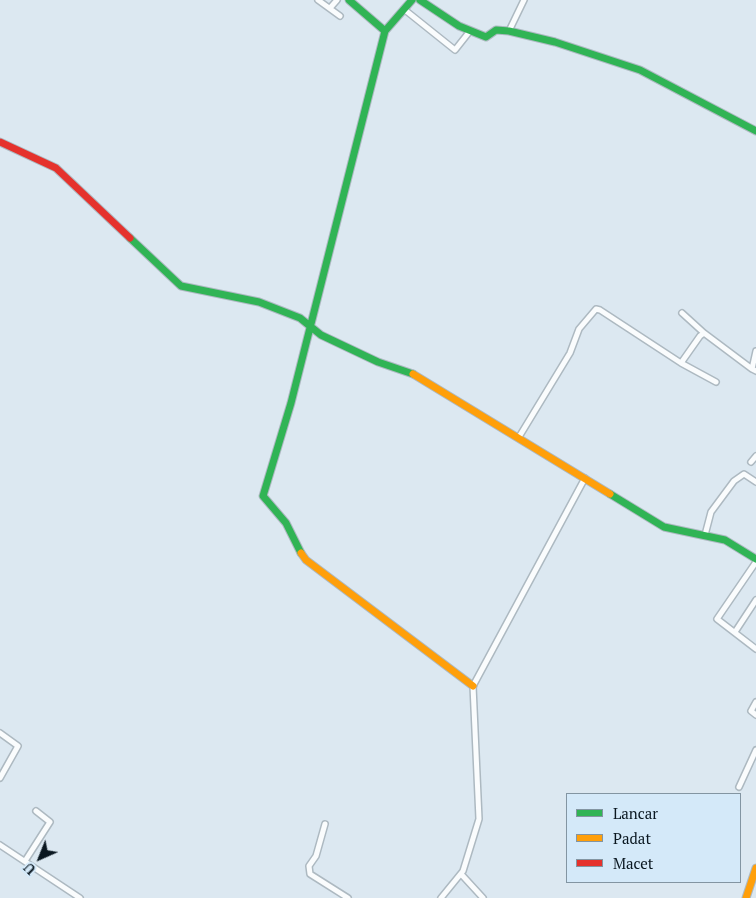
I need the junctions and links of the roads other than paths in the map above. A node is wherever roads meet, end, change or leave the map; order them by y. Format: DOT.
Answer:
graph roads {
  1 [pos="318,0"];
  2 [pos="337,0"];
  3 [pos="349,0"];
  4 [pos="412,0"];
  5 [pos="420,0"];
  6 [pos="524,0"];
  7 [pos="330,8"];
  8 [pos="405,10"];
  9 [pos="340,16"];
  10 [pos="385,31"];
  11 [pos="470,31"];
  12 [pos="509,31"];
  13 [pos="756,130"];
  14 [pos="0,142"];
  15 [pos="682,312"];
  16 [pos="311,327"];
  17 [pos="704,333"];
  18 [pos="756,351"];
  19 [pos="681,363"];
  20 [pos="754,370"];
  21 [pos="716,382"];
  22 [pos="519,437"];
  23 [pos="756,456"];
  24 [pos="752,462"];
  25 [pos="585,478"];
  26 [pos="756,482"];
  27 [pos="705,534"];
  28 [pos="756,560"];
  29 [pos="756,600"];
  30 [pos="735,632"];
  31 [pos="756,649"];
  32 [pos="473,686"];
  33 [pos="756,702"];
  34 [pos="756,715"];
  35 [pos="0,733"];
  36 [pos="756,750"];
  37 [pos="0,778"];
  38 [pos="740,788"];
  39 [pos="36,811"];
  40 [pos="325,824"];
  41 [pos="0,844"];
  42 [pos="25,861"];
  43 [pos="756,868"];
  44 [pos="461,874"];
  45 [pos="80,898"];
  46 [pos="348,898"];
  47 [pos="441,898"];
  48 [pos="483,898"];
  49 [pos="746,898"];
  1 -- 7 [label="street"];
  2 -- 7 [label="street"];
  3 -- 10 [label="street"];
  4 -- 8 [label="street"];
  5 -- 11 [label="street"];
  6 -- 12 [label="street"];
  7 -- 9 [label="street"];
  8 -- 10 [label="street"];
  8 -- 11 [label="street"];
  10 -- 16 [label="street"];
  11 -- 12 [label="street"];
  12 -- 13 [label="street"];
  14 -- 16 [label="street"];
  15 -- 17 [label="street"];
  16 -- 22 [label="street"];
  16 -- 32 [label="street"];
  17 -- 19 [label="street"];
  17 -- 20 [label="street"];
  18 -- 20 [label="street"];
  19 -- 21 [label="street"];
  19 -- 22 [label="street"];
  22 -- 25 [label="street"];
  23 -- 24 [label="street"];
  25 -- 27 [label="street"];
  25 -- 32 [label="street"];
  26 -- 27 [label="street"];
  27 -- 28 [label="street"];
  28 -- 30 [label="street"];
  29 -- 30 [label="street"];
  30 -- 31 [label="street"];
  32 -- 44 [label="street"];
  33 -- 34 [label="street"];
  35 -- 37 [label="street"];
  36 -- 38 [label="street"];
  39 -- 42 [label="street"];
  40 -- 46 [label="street"];
  41 -- 42 [label="street"];
  42 -- 45 [label="street"];
  43 -- 49 [label="street"];
  44 -- 47 [label="street"];
  44 -- 48 [label="street"];
}
